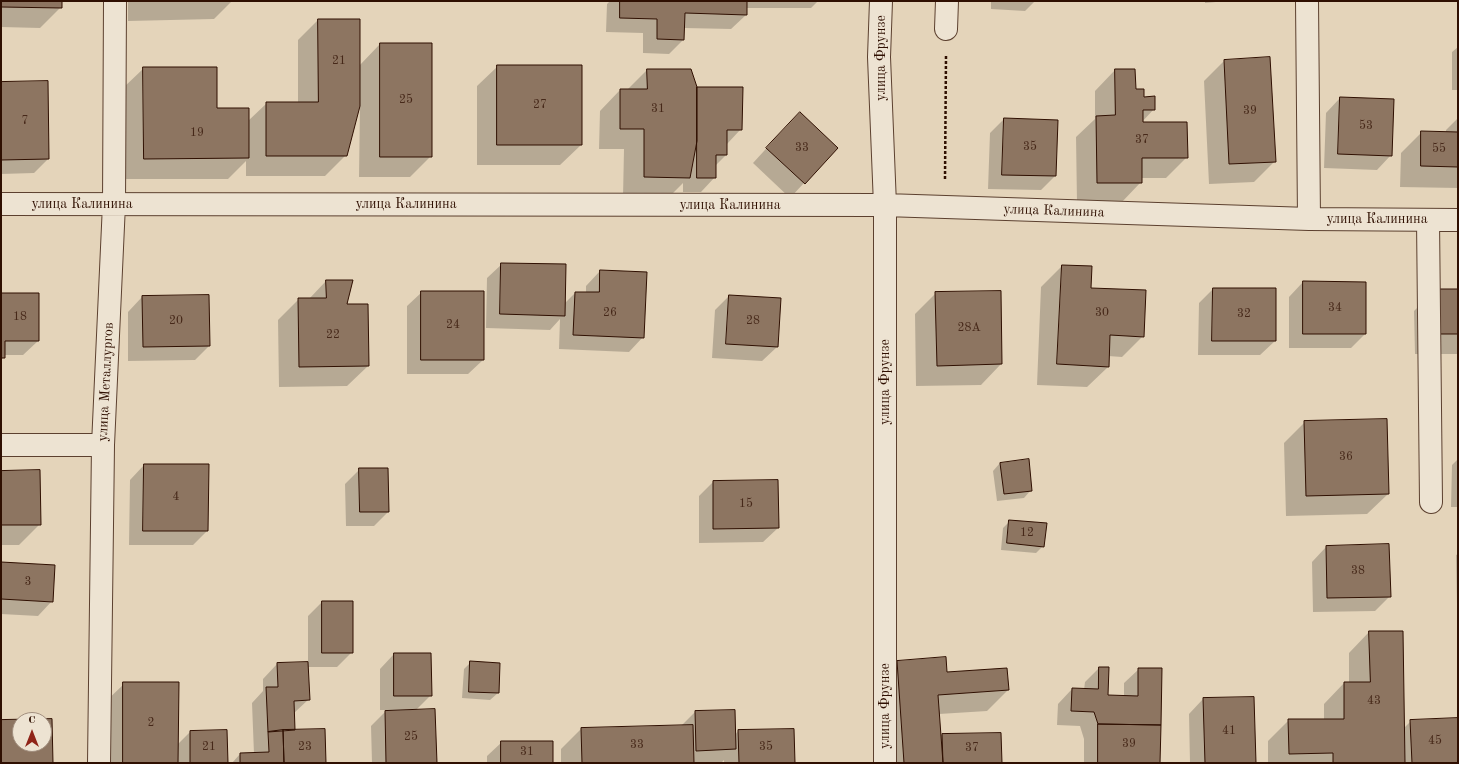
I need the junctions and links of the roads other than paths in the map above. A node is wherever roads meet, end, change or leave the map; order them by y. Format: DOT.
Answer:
graph roads {
  1 [pos="115,1"];
  2 [pos="881,1"];
  3 [pos="947,1"];
  4 [pos="1307,1"];
  5 [pos="946,29"];
  6 [pos="1,204"];
  7 [pos="114,204"];
  8 [pos="885,205"];
  9 [pos="1309,219"];
  10 [pos="1428,220"];
  11 [pos="1458,220"];
  12 [pos="1,445"];
  13 [pos="103,446"];
  14 [pos="1431,502"];
  15 [pos="99,763"];
  16 [pos="885,763"];
  1 -- 7 [label="street, улица Металлургов"];
  2 -- 8 [label="street, улица Фрунзе"];
  3 -- 5 [label="street"];
  4 -- 9 [label="street"];
  6 -- 7 [label="street, улица Калинина"];
  7 -- 8 [label="street, улица Калинина"];
  7 -- 13 [label="street, улица Металлургов"];
  8 -- 9 [label="street, улица Калинина"];
  8 -- 16 [label="street, улица Фрунзе"];
  9 -- 10 [label="street, улица Калинина"];
  10 -- 11 [label="street, улица Калинина"];
  10 -- 14 [label="street"];
  12 -- 13 [label="street"];
  13 -- 15 [label="street, улица Металлургов"];
}
